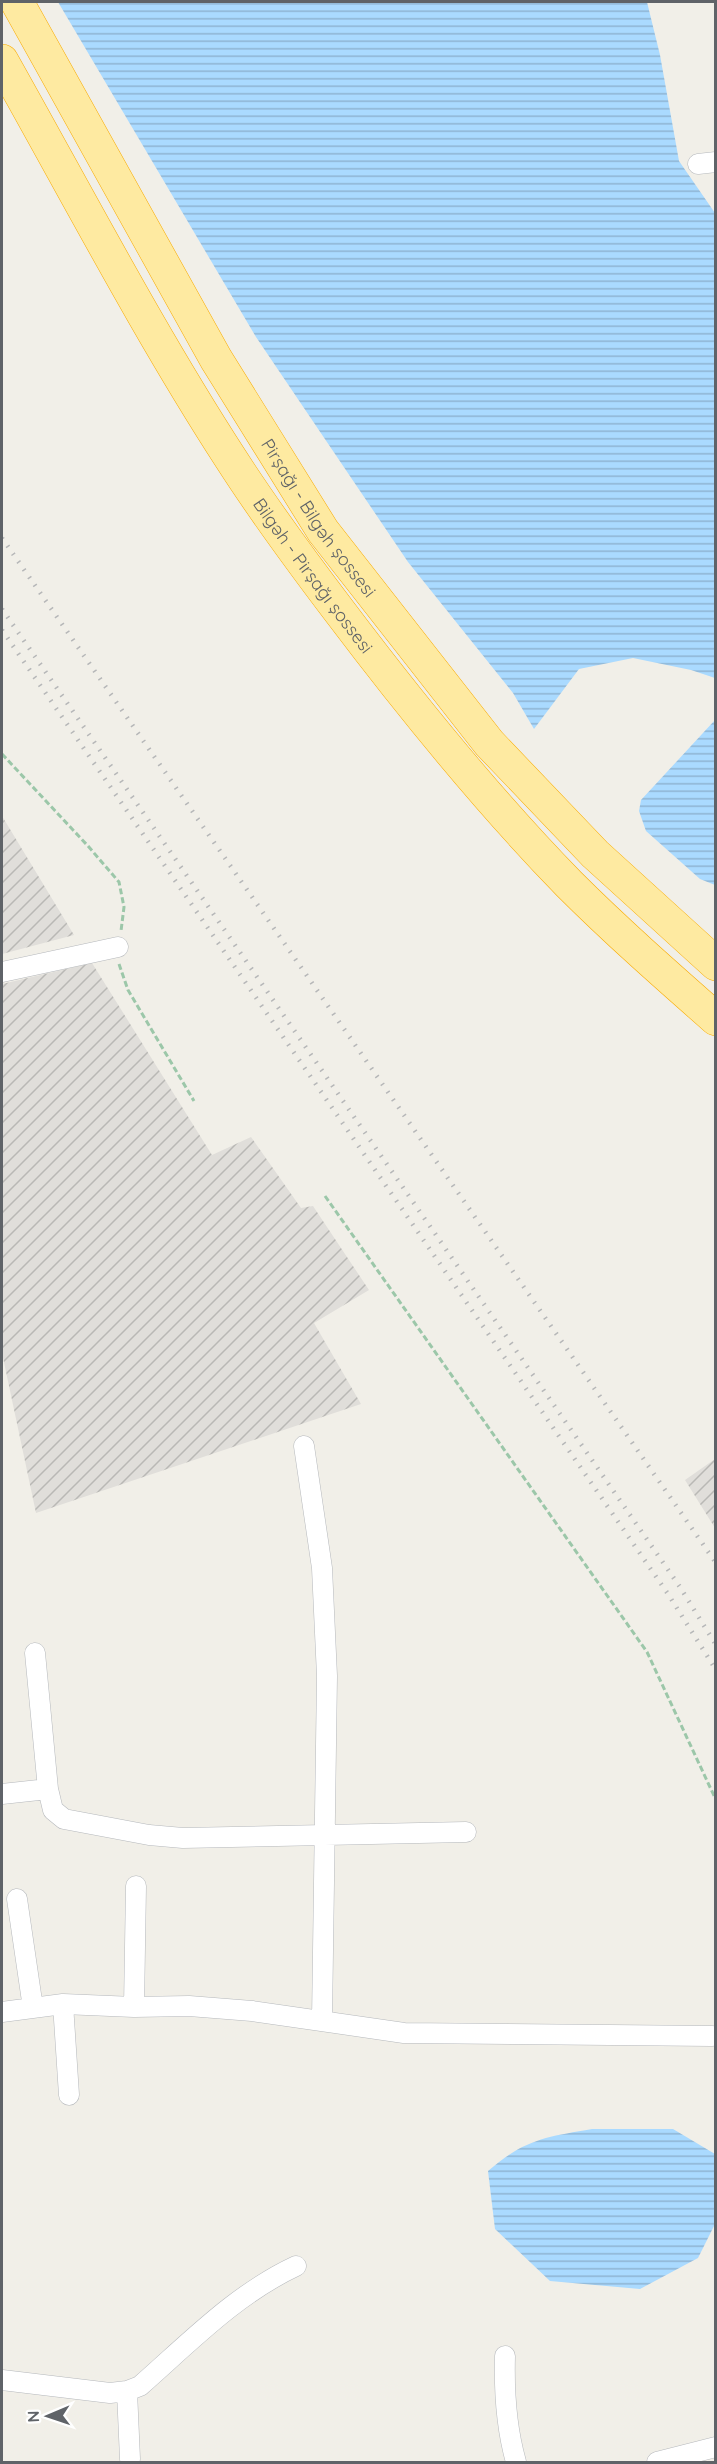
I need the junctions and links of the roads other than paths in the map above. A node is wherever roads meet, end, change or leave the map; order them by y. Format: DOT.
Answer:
graph roads {
  1 [pos="16,2"];
  2 [pos="2,61"];
  3 [pos="118,947"];
  4 [pos="716,964"];
  5 [pos="2,972"];
  6 [pos="716,1020"];
  7 [pos="304,1446"];
  8 [pos="34,1653"];
  9 [pos="48,1789"];
  10 [pos="2,1794"];
  11 [pos="466,1832"];
  12 [pos="323,1836"];
  13 [pos="136,1886"];
  14 [pos="17,1899"];
  15 [pos="63,2004"];
  16 [pos="134,2007"];
  17 [pos="33,2008"];
  18 [pos="2,2013"];
  19 [pos="322,2020"];
  20 [pos="712,2036"];
  21 [pos="69,2095"];
  22 [pos="296,2266"];
  23 [pos="504,2356"];
  24 [pos="2,2380"];
  25 [pos="127,2391"];
  26 [pos="716,2447"];
  27 [pos="130,2458"];
  28 [pos="516,2463"];
  29 [pos="657,2463"];
  1 -- 4 [label="highway, Pirşağı - Bilgəh şossesi"];
  2 -- 6 [label="highway, Bilgəh - Pirşağı şossesi"];
  3 -- 5 [label="street"];
  7 -- 12 [label="street"];
  8 -- 9 [label="street"];
  9 -- 10 [label="street"];
  9 -- 12 [label="street"];
  11 -- 12 [label="street"];
  12 -- 19 [label="street"];
  13 -- 16 [label="street"];
  14 -- 17 [label="street"];
  15 -- 16 [label="street"];
  15 -- 17 [label="street"];
  15 -- 21 [label="street"];
  16 -- 19 [label="street"];
  17 -- 18 [label="street"];
  19 -- 20 [label="street"];
  22 -- 25 [label="street"];
  23 -- 28 [label="street"];
  24 -- 25 [label="street"];
  25 -- 27 [label="street"];
  26 -- 29 [label="street"];
}
